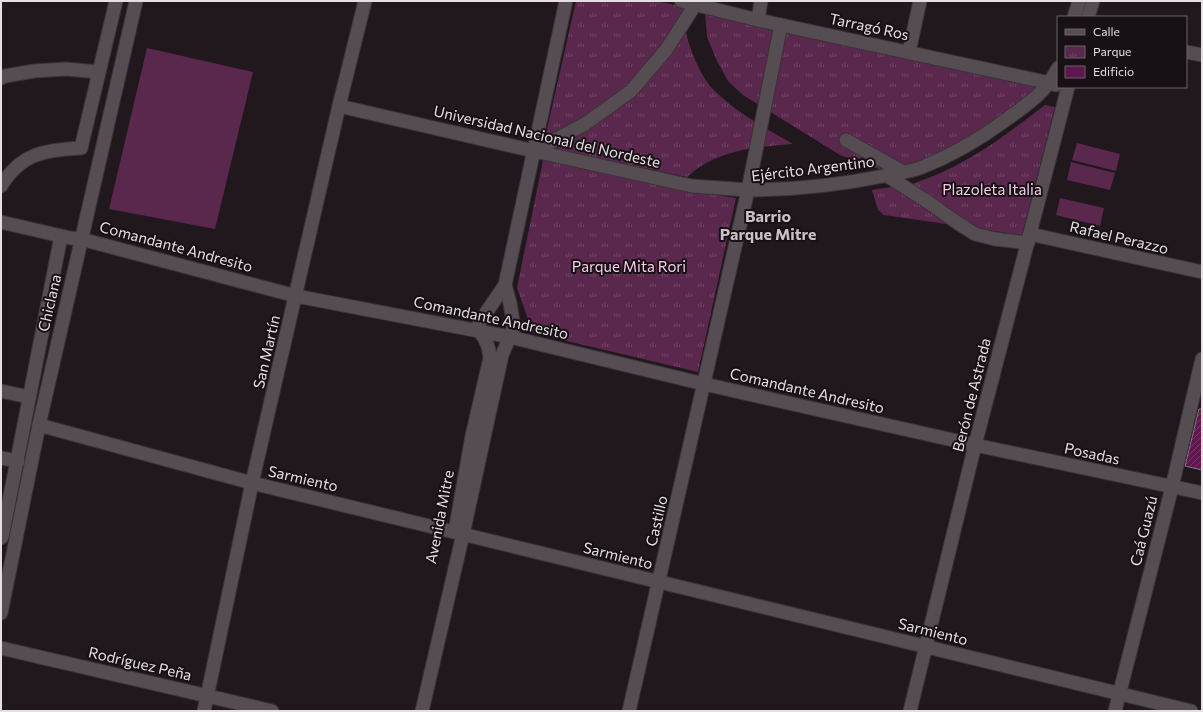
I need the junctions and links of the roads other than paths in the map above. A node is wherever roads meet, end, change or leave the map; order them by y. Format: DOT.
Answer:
graph roads {
  1 [pos="114,1"];
  2 [pos="136,1"];
  3 [pos="365,1"];
  4 [pos="566,1"];
  5 [pos="681,1"];
  6 [pos="761,1"];
  7 [pos="920,1"];
  8 [pos="1079,1"];
  9 [pos="1093,1"];
  10 [pos="695,5"];
  11 [pos="1074,16"];
  12 [pos="1088,16"];
  13 [pos="758,20"];
  14 [pos="781,24"];
  15 [pos="909,52"];
  16 [pos="1187,52"];
  17 [pos="1202,55"];
  18 [pos="99,72"];
  19 [pos="1,78"];
  20 [pos="1057,85"];
  21 [pos="1057,88"];
  22 [pos="1061,88"];
  23 [pos="340,106"];
  24 [pos="846,140"];
  25 [pos="534,151"];
  26 [pos="903,172"];
  27 [pos="886,175"];
  28 [pos="1,186"];
  29 [pos="748,190"];
  30 [pos="1,222"];
  31 [pos="62,236"];
  32 [pos="1029,238"];
  33 [pos="81,239"];
  34 [pos="1202,272"];
  35 [pos="505,285"];
  36 [pos="296,296"];
  37 [pos="478,330"];
  38 [pos="510,337"];
  39 [pos="1202,359"];
  40 [pos="704,384"];
  41 [pos="1,391"];
  42 [pos="29,397"];
  43 [pos="39,425"];
  44 [pos="975,445"];
  45 [pos="1,458"];
  46 [pos="18,461"];
  47 [pos="252,484"];
  48 [pos="1172,487"];
  49 [pos="1202,493"];
  50 [pos="459,533"];
  51 [pos="1,538"];
  52 [pos="659,582"];
  53 [pos="1,613"];
  54 [pos="927,647"];
  55 [pos="1,648"];
  56 [pos="1120,694"];
  57 [pos="207,696"];
  58 [pos="204,711"];
  59 [pos="272,711"];
  60 [pos="413,711"];
  61 [pos="422,711"];
  62 [pos="629,711"];
  63 [pos="910,711"];
  64 [pos="1115,711"];
  65 [pos="1191,711"];
  1 -- 18 [label="street"];
  2 -- 33 [label="street, Chiclana"];
  3 -- 23 [label="street, San Martín"];
  4 -- 25 [label="street"];
  5 -- 10 [label="street, Tarragó Ros"];
  6 -- 13 [label="street"];
  7 -- 15 [label="street"];
  8 -- 11 [label="street"];
  9 -- 12 [label="street"];
  10 -- 13 [label="street, Tarragó Ros"];
  10 -- 25 [label="street"];
  13 -- 14 [label="street, Tarragó Ros"];
  14 -- 15 [label="street, Tarragó Ros"];
  14 -- 29 [label="street"];
  15 -- 20 [label="street, Tarragó Ros"];
  16 -- 17 [label="street"];
  18 -- 19 [label="street"];
  18 -- 28 [label="street"];
  21 -- 26 [label="street, Ejército Argentino"];
  22 -- 32 [label="street, Berón de Astrada"];
  23 -- 25 [label="street, Universidad Nacional del Nordeste"];
  23 -- 36 [label="street, San Martín"];
  24 -- 26 [label="street"];
  25 -- 29 [label="street, Universidad Nacional del Nordeste"];
  25 -- 35 [label="street"];
  26 -- 27 [label="street, Ejército Argentino"];
  27 -- 29 [label="street, Ejército Argentino"];
  27 -- 32 [label="street, Rafael Perazzo"];
  29 -- 40 [label="street, Ejército Argentino"];
  30 -- 31 [label="street, Comandante Andresito"];
  31 -- 33 [label="street, Comandante Andresito"];
  31 -- 42 [label="street"];
  32 -- 34 [label="street, Rafael Perazzo"];
  32 -- 44 [label="street, Berón de Astrada"];
  33 -- 36 [label="street, Comandante Andresito"];
  33 -- 43 [label="street, Chiclana"];
  35 -- 37 [label="street"];
  35 -- 38 [label="street, Avenida Mitre"];
  36 -- 37 [label="street, Comandante Andresito"];
  36 -- 47 [label="street, San Martín"];
  37 -- 38 [label="street, Comandante Andresito"];
  37 -- 50 [label="street, Avenida Mitre"];
  38 -- 40 [label="street, Comandante Andresito"];
  38 -- 50 [label="street, Avenida Mitre"];
  39 -- 48 [label="street, Caá Guazú"];
  40 -- 44 [label="street, Comandante Andresito"];
  40 -- 52 [label="street, Castillo"];
  41 -- 42 [label="street"];
  42 -- 46 [label="street"];
  43 -- 47 [label="street, Sarmiento"];
  43 -- 53 [label="street, Chiclana"];
  44 -- 48 [label="street, Posadas"];
  44 -- 54 [label="street, Berón de Astrada"];
  45 -- 46 [label="street"];
  46 -- 51 [label="street"];
  47 -- 50 [label="street, Sarmiento"];
  47 -- 57 [label="street, San Martín"];
  48 -- 49 [label="street, Posadas"];
  48 -- 56 [label="street, Caá Guazú"];
  50 -- 52 [label="street, Sarmiento"];
  50 -- 60 [label="street, Avenida Mitre"];
  50 -- 61 [label="street, Avenida Mitre"];
  52 -- 54 [label="street, Sarmiento"];
  52 -- 62 [label="street, Castillo"];
  54 -- 56 [label="street, Sarmiento"];
  54 -- 63 [label="street, Berón de Astrada"];
  55 -- 57 [label="street, Rodríguez Peña"];
  56 -- 64 [label="street, Caá Guazú"];
  56 -- 65 [label="street, Sarmiento"];
  57 -- 58 [label="street, San Martín"];
  57 -- 59 [label="street, Rodríguez Peña"];
}
